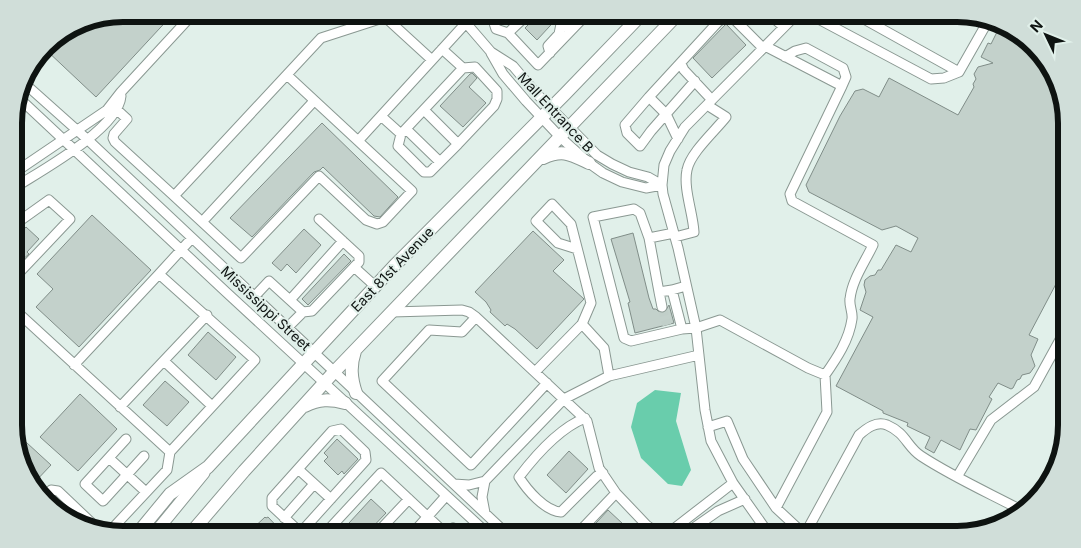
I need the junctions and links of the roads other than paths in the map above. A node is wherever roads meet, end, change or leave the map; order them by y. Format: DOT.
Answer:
graph roads {
  1 [pos="563,22"];
  2 [pos="571,22"];
  3 [pos="579,22"];
  4 [pos="634,22"];
  5 [pos="670,22"];
  6 [pos="718,22"];
  7 [pos="738,22"];
  8 [pos="778,22"];
  9 [pos="789,22"];
  10 [pos="824,22"];
  11 [pos="870,22"];
  12 [pos="185,23"];
  13 [pos="368,23"];
  14 [pos="391,23"];
  15 [pos="466,23"];
  16 [pos="494,23"];
  17 [pos="518,23"];
  18 [pos="985,26"];
  19 [pos="784,27"];
  20 [pos="508,33"];
  21 [pos="559,34"];
  22 [pos="764,47"];
  23 [pos="442,49"];
  24 [pos="491,52"];
  25 [pos="550,53"];
  26 [pos="785,57"];
  27 [pos="432,60"];
  28 [pos="680,64"];
  29 [pos="463,68"];
  30 [pos="959,72"];
  31 [pos="287,75"];
  32 [pos="695,82"];
  33 [pos="842,86"];
  34 [pos="29,87"];
  35 [pos="649,98"];
  36 [pos="314,101"];
  37 [pos="709,102"];
  38 [pos="24,103"];
  39 [pos="114,108"];
  40 [pos="424,110"];
  41 [pos="546,113"];
  42 [pos="666,114"];
  43 [pos="381,116"];
  44 [pos="78,131"];
  45 [pos="403,132"];
  46 [pos="564,132"];
  47 [pos="64,139"];
  48 [pos="678,139"];
  49 [pos="88,140"];
  50 [pos="358,141"];
  51 [pos="458,144"];
  52 [pos="74,148"];
  53 [pos="538,160"];
  54 [pos="440,162"];
  55 [pos="589,163"];
  56 [pos="23,167"];
  57 [pos="23,182"];
  58 [pos="662,185"];
  59 [pos="174,196"];
  60 [pos="23,219"];
  61 [pos="319,219"];
  62 [pos="202,222"];
  63 [pos="674,235"];
  64 [pos="192,238"];
  65 [pos="649,238"];
  66 [pos="343,241"];
  67 [pos="577,249"];
  68 [pos="181,250"];
  69 [pos="354,267"];
  70 [pos="23,269"];
  71 [pos="159,274"];
  72 [pos="375,286"];
  73 [pos="686,286"];
  74 [pos="672,290"];
  75 [pos="659,292"];
  76 [pos="254,297"];
  77 [pos="290,300"];
  78 [pos="662,307"];
  79 [pos="303,312"];
  80 [pos="392,312"];
  81 [pos="207,315"];
  82 [pos="22,316"];
  83 [pos="476,318"];
  84 [pos="582,324"];
  85 [pos="287,328"];
  86 [pos="696,328"];
  87 [pos="682,330"];
  88 [pos="1058,343"];
  89 [pos="356,350"];
  90 [pos="313,352"];
  91 [pos="699,355"];
  92 [pos="164,361"];
  93 [pos="303,364"];
  94 [pos="74,365"];
  95 [pos="334,372"];
  96 [pos="535,372"];
  97 [pos="825,375"];
  98 [pos="609,376"];
  99 [pos="547,383"];
  100 [pos="324,384"];
  101 [pos="356,393"];
  102 [pos="564,399"];
  103 [pos="345,403"];
  104 [pos="212,406"];
  105 [pos="120,407"];
  106 [pos="301,409"];
  107 [pos="584,418"];
  108 [pos="708,427"];
  109 [pos="126,439"];
  110 [pos="170,452"];
  111 [pos="144,456"];
  112 [pos="109,458"];
  113 [pos="208,467"];
  114 [pos="298,469"];
  115 [pos="603,473"];
  116 [pos="127,474"];
  117 [pos="957,477"];
  118 [pos="485,481"];
  119 [pos="733,483"];
  120 [pos="314,484"];
  121 [pos="454,484"];
  122 [pos="146,492"];
  123 [pos="49,493"];
  124 [pos="616,493"];
  125 [pos="446,496"];
  126 [pos="331,499"];
  127 [pos="409,499"];
  128 [pos="745,499"];
  129 [pos="1016,507"];
  130 [pos="776,508"];
  131 [pos="485,513"];
  132 [pos="79,515"];
  133 [pos="428,517"];
  134 [pos="284,518"];
  135 [pos="115,525"];
  136 [pos="585,525"];
  137 [pos="678,525"];
  138 [pos="697,525"];
  139 [pos="763,525"];
  140 [pos="795,525"];
  141 [pos="809,525"];
  142 [pos="144,526"];
  143 [pos="160,526"];
  144 [pos="197,526"];
  145 [pos="293,526"];
  146 [pos="308,526"];
  147 [pos="332,526"];
  148 [pos="384,526"];
  149 [pos="420,526"];
  150 [pos="437,526"];
  151 [pos="479,526"];
  152 [pos="499,526"];
  153 [pos="648,526"];
  1 -- 21 [label="street"];
  2 -- 21 [label="street"];
  3 -- 25 [label="street"];
  4 -- 41 [label="highway, East 81st Avenue"];
  5 -- 46 [label="highway"];
  6 -- 28 [label="street"];
  7 -- 22 [label="street"];
  8 -- 19 [label="street"];
  9 -- 19 [label="street"];
  10 -- 30 [label="street"];
  11 -- 30 [label="street"];
  12 -- 39 [label="street"];
  13 -- 31 [label="street"];
  14 -- 27 [label="street"];
  15 -- 23 [label="street"];
  15 -- 24 [label="street, Mall Entrance B"];
  16 -- 20 [label="street"];
  17 -- 20 [label="street"];
  18 -- 30 [label="street"];
  19 -- 22 [label="street"];
  20 -- 25 [label="street"];
  21 -- 25 [label="street"];
  22 -- 26 [label="street"];
  22 -- 37 [label="street"];
  23 -- 27 [label="street"];
  23 -- 29 [label="street"];
  24 -- 41 [label="street, Mall Entrance B"];
  24 -- 41 [label="street, Mall Entrance B"];
  26 -- 33 [label="street"];
  26 -- 33 [label="street"];
  27 -- 43 [label="street"];
  28 -- 32 [label="street"];
  28 -- 35 [label="street"];
  29 -- 40 [label="street"];
  29 -- 51 [label="street"];
  31 -- 36 [label="street"];
  31 -- 59 [label="street"];
  32 -- 37 [label="street"];
  32 -- 42 [label="street"];
  33 -- 97 [label="street"];
  34 -- 44 [label="street, Mississippi Street"];
  35 -- 42 [label="street"];
  35 -- 42 [label="street"];
  36 -- 50 [label="street"];
  36 -- 62 [label="street"];
  37 -- 48 [label="street"];
  37 -- 63 [label="street"];
  38 -- 47 [label="street, Mississippi Street"];
  39 -- 44 [label="street"];
  39 -- 49 [label="street"];
  39 -- 59 [label="street"];
  40 -- 45 [label="street"];
  40 -- 51 [label="street"];
  41 -- 46 [label="street, Mall Entrance B"];
  41 -- 46 [label="street, Mall Entrance B"];
  41 -- 72 [label="highway, East 81st Avenue"];
  42 -- 48 [label="street"];
  43 -- 45 [label="street"];
  43 -- 50 [label="street"];
  44 -- 47 [label="street"];
  44 -- 49 [label="street, Mississippi Street"];
  45 -- 54 [label="street"];
  45 -- 54 [label="street"];
  46 -- 53 [label="highway"];
  46 -- 55 [label="street, Mall Entrance B"];
  46 -- 58 [label="street, Mall Entrance B"];
  47 -- 52 [label="street, Mississippi Street"];
  47 -- 56 [label="street"];
  48 -- 58 [label="street"];
  49 -- 52 [label="street"];
  49 -- 64 [label="street, Mississippi Street"];
  50 -- 62 [label="street"];
  51 -- 54 [label="street"];
  52 -- 57 [label="street"];
  52 -- 68 [label="street, Mississippi Street"];
  53 -- 55 [label="highway"];
  53 -- 80 [label="highway"];
  55 -- 58 [label="street, Mall Entrance B"];
  58 -- 63 [label="street"];
  59 -- 62 [label="street"];
  60 -- 70 [label="street"];
  61 -- 66 [label="street"];
  63 -- 65 [label="street"];
  63 -- 73 [label="street"];
  64 -- 68 [label="street"];
  64 -- 76 [label="street, Mississippi Street"];
  65 -- 75 [label="street"];
  65 -- 87 [label="street"];
  66 -- 69 [label="street"];
  66 -- 77 [label="street"];
  67 -- 67 [label="street"];
  67 -- 84 [label="street"];
  68 -- 71 [label="street"];
  68 -- 93 [label="street, Mississippi Street"];
  69 -- 72 [label="street"];
  69 -- 79 [label="street"];
  71 -- 81 [label="street"];
  71 -- 94 [label="street"];
  72 -- 90 [label="highway, East 81st Avenue"];
  73 -- 74 [label="street"];
  73 -- 86 [label="street"];
  74 -- 75 [label="street"];
  74 -- 87 [label="street"];
  75 -- 78 [label="street"];
  76 -- 77 [label="street"];
  76 -- 85 [label="street, Mississippi Street"];
  77 -- 79 [label="street"];
  79 -- 85 [label="street"];
  80 -- 83 [label="street"];
  80 -- 89 [label="highway"];
  81 -- 92 [label="street"];
  81 -- 104 [label="street"];
  82 -- 94 [label="street"];
  83 -- 96 [label="street"];
  83 -- 99 [label="street"];
  84 -- 96 [label="street"];
  84 -- 98 [label="street"];
  85 -- 90 [label="street, Mississippi Street"];
  86 -- 87 [label="street"];
  86 -- 91 [label="street"];
  86 -- 97 [label="street"];
  88 -- 117 [label="street"];
  89 -- 95 [label="highway"];
  89 -- 101 [label="highway"];
  90 -- 93 [label="highway, East 81st Avenue"];
  90 -- 95 [label="street, Mississippi Street"];
  91 -- 98 [label="street"];
  91 -- 108 [label="street"];
  92 -- 104 [label="street"];
  92 -- 105 [label="street"];
  93 -- 100 [label="street, Mississippi Street"];
  93 -- 113 [label="highway, East 81st Avenue"];
  94 -- 105 [label="street"];
  95 -- 100 [label="highway"];
  95 -- 101 [label="street, Mississippi Street"];
  96 -- 99 [label="street"];
  97 -- 130 [label="street"];
  98 -- 102 [label="street"];
  99 -- 102 [label="street"];
  100 -- 103 [label="street, Mississippi Street"];
  100 -- 106 [label="highway"];
  101 -- 121 [label="street, Mississippi Street"];
  102 -- 107 [label="street"];
  102 -- 118 [label="street"];
  103 -- 106 [label="highway"];
  103 -- 125 [label="street, Mississippi Street"];
  104 -- 110 [label="street"];
  105 -- 110 [label="street"];
  106 -- 144 [label="highway"];
  107 -- 115 [label="street"];
  107 -- 115 [label="street"];
  108 -- 119 [label="street"];
  108 -- 130 [label="street"];
  109 -- 112 [label="street"];
  110 -- 122 [label="street"];
  111 -- 116 [label="street"];
  112 -- 116 [label="street"];
  112 -- 116 [label="street"];
  113 -- 142 [label="highway"];
  113 -- 143 [label="main road, East 81st Avenue"];
  114 -- 120 [label="street"];
  114 -- 126 [label="street"];
  114 -- 134 [label="street"];
  115 -- 124 [label="street"];
  116 -- 122 [label="street"];
  117 -- 129 [label="street"];
  117 -- 141 [label="street"];
  118 -- 121 [label="street"];
  118 -- 131 [label="street"];
  119 -- 128 [label="street"];
  119 -- 137 [label="street"];
  120 -- 126 [label="street"];
  120 -- 134 [label="street"];
  121 -- 131 [label="street, Mississippi Street"];
  122 -- 135 [label="street"];
  123 -- 132 [label="street"];
  124 -- 136 [label="street"];
  124 -- 153 [label="street"];
  125 -- 133 [label="street"];
  125 -- 151 [label="street, Mississippi Street"];
  126 -- 146 [label="street"];
  127 -- 133 [label="street"];
  127 -- 147 [label="street"];
  127 -- 148 [label="street"];
  128 -- 138 [label="street"];
  128 -- 139 [label="street"];
  130 -- 140 [label="street"];
  131 -- 152 [label="street, Mississippi Street"];
  133 -- 149 [label="street"];
  133 -- 150 [label="street"];
  134 -- 145 [label="street"];
}
